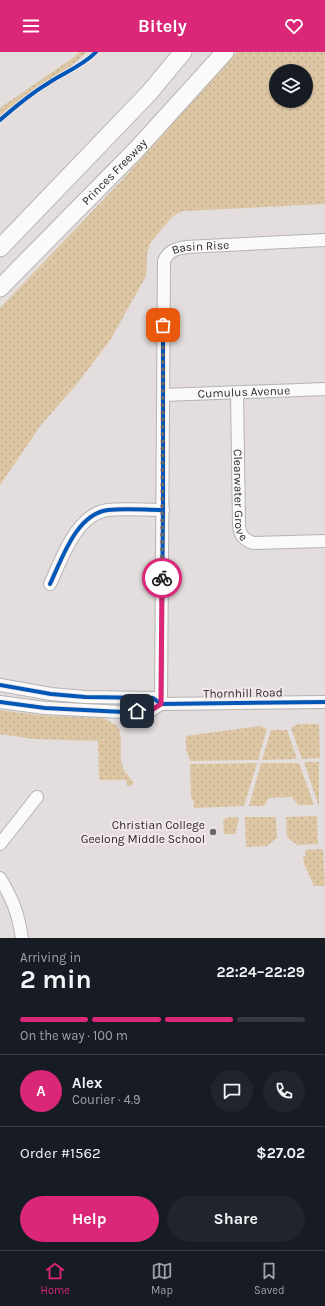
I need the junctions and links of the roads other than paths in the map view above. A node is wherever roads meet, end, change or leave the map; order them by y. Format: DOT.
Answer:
graph roads {
  1 [pos="183,52"];
  2 [pos="225,52"];
  3 [pos="325,240"];
  4 [pos="0,248"];
  5 [pos="0,288"];
  6 [pos="325,389"];
  7 [pos="237,393"];
  8 [pos="164,395"];
  9 [pos="163,510"];
  10 [pos="325,541"];
  11 [pos="50,584"];
  12 [pos="0,685"];
  13 [pos="0,702"];
  14 [pos="325,702"];
  15 [pos="161,704"];
  16 [pos="37,797"];
  17 [pos="0,844"];
  18 [pos="0,878"];
  19 [pos="22,938"];
  1 -- 4 [label="highway"];
  2 -- 5 [label="highway, Princes Freeway"];
  3 -- 8 [label="street, Basin Rise"];
  6 -- 7 [label="street, Cumulus Avenue"];
  7 -- 8 [label="street, Cumulus Avenue"];
  7 -- 10 [label="street, Clearwater Grove"];
  8 -- 9 [label="street, Basin Rise"];
  9 -- 11 [label="street"];
  9 -- 15 [label="street, Basin Rise"];
  12 -- 15 [label="street, Thornhill Road"];
  13 -- 15 [label="street, Thornhill Road"];
  14 -- 15 [label="street, Thornhill Road"];
  16 -- 17 [label="street"];
  18 -- 19 [label="street"];
}
